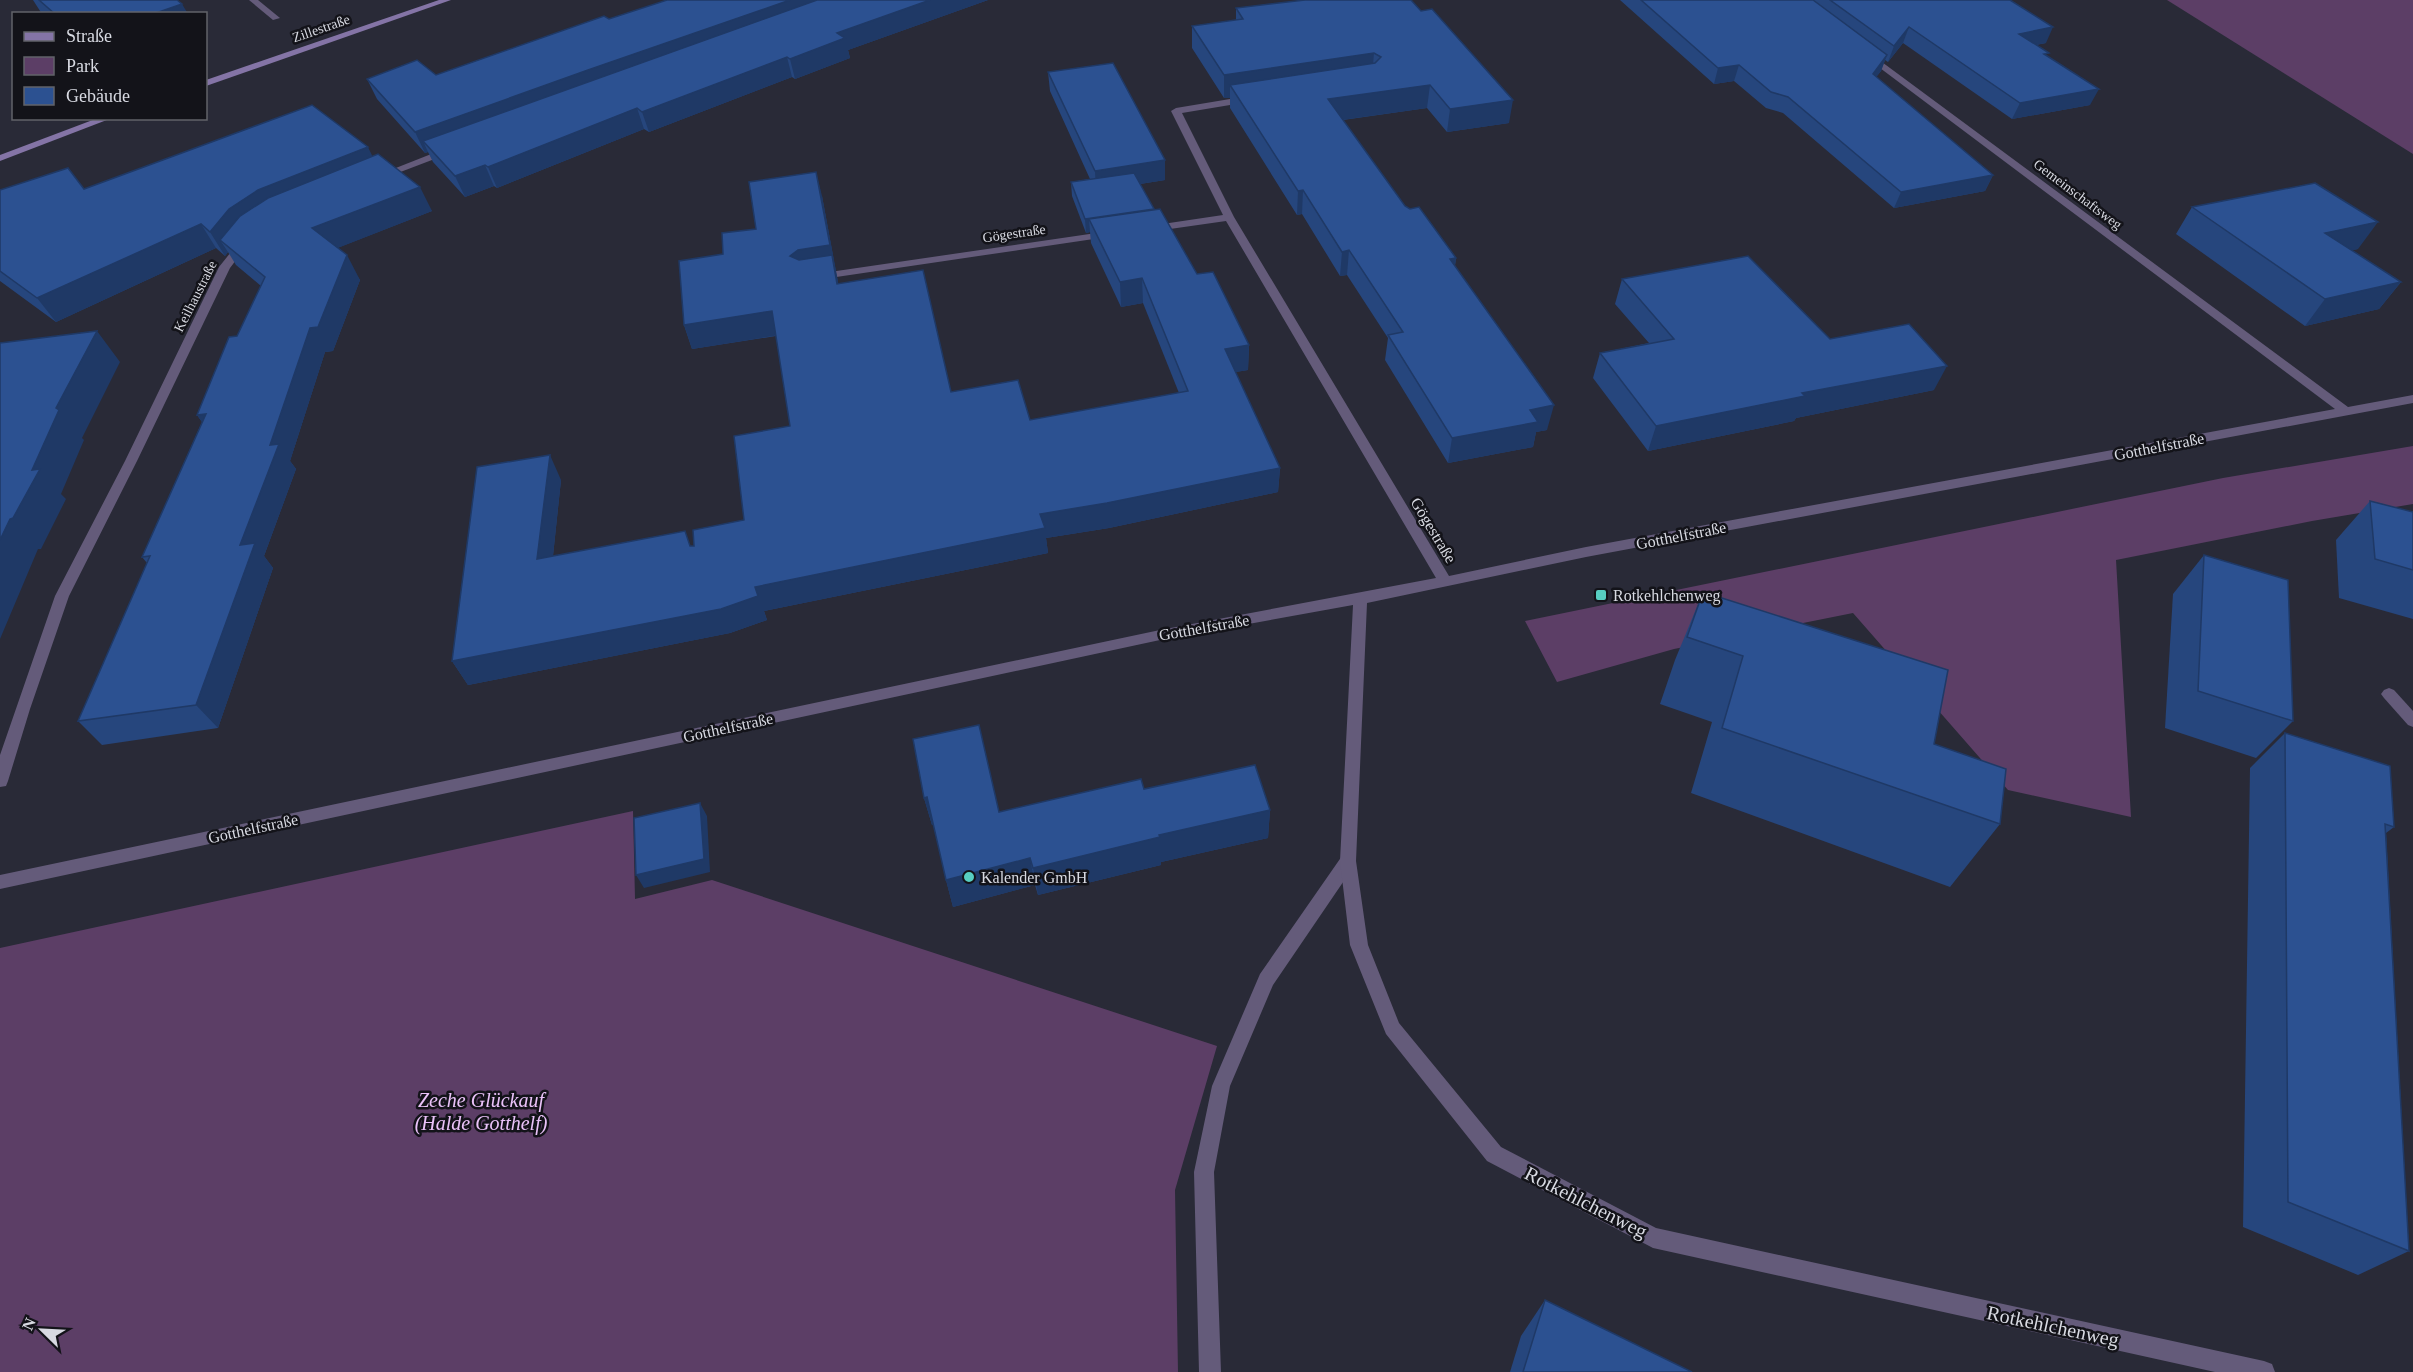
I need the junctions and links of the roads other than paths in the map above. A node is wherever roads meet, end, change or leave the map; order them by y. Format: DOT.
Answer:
graph roads {
  1 [pos="253,0"];
  2 [pos="447,0"];
  3 [pos="276,18"];
  4 [pos="1858,48"];
  5 [pos="207,83"];
  6 [pos="1263,97"];
  7 [pos="103,120"];
  8 [pos="465,144"];
  9 [pos="0,158"];
  10 [pos="365,182"];
  11 [pos="1229,217"];
  12 [pos="249,237"];
  13 [pos="805,279"];
  14 [pos="2413,399"];
  15 [pos="2345,411"];
  16 [pos="1445,581"];
  17 [pos="1360,599"];
  18 [pos="2389,694"];
  19 [pos="2413,721"];
  20 [pos="0,781"];
  21 [pos="1348,861"];
  22 [pos="0,882"];
  23 [pos="1210,1372"];
  24 [pos="2264,1372"];
  1 -- 3 [label="street"];
  2 -- 5 [label="main road, Zillestraße"];
  4 -- 15 [label="street, Gemeinschaftsweg"];
  6 -- 11 [label="street, Gögestraße"];
  7 -- 9 [label="main road"];
  8 -- 10 [label="street"];
  11 -- 13 [label="street, Gögestraße"];
  11 -- 16 [label="street, Gögestraße"];
  12 -- 20 [label="street, Keilhaustraße"];
  14 -- 15 [label="street, Gotthelfstraße"];
  15 -- 16 [label="street, Gotthelfstraße"];
  16 -- 17 [label="street, Gotthelfstraße"];
  17 -- 21 [label="street, Rotkehlchenweg"];
  17 -- 22 [label="street, Gotthelfstraße"];
  18 -- 19 [label="street"];
  21 -- 23 [label="street"];
  21 -- 24 [label="street, Rotkehlchenweg"];
}
